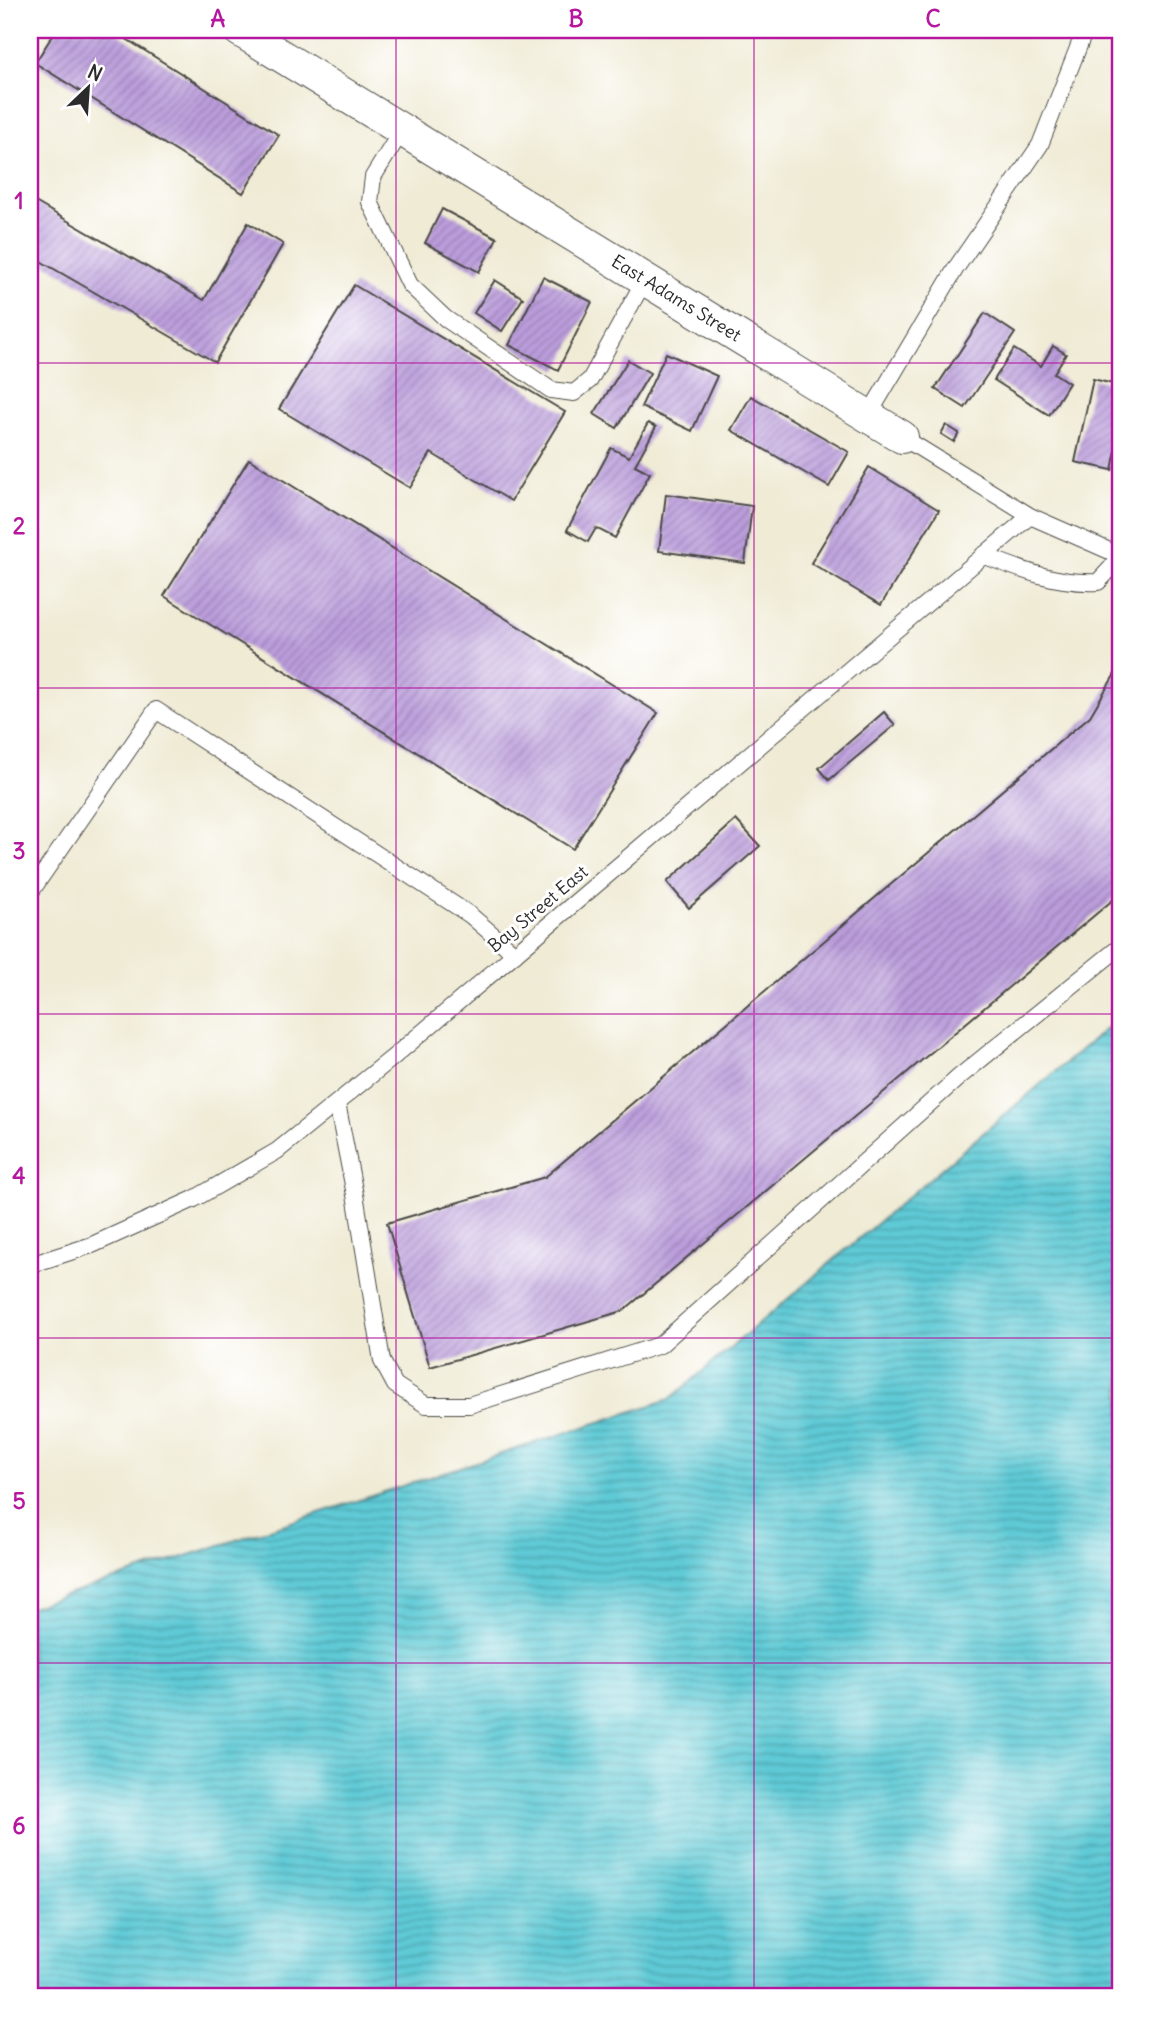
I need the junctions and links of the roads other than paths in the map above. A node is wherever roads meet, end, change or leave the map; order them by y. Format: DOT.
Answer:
graph roads {
  1 [pos="239,30"];
  2 [pos="1085,30"];
  3 [pos="402,130"];
  4 [pos="645,279"];
  5 [pos="868,416"];
  6 [pos="902,437"];
  7 [pos="1030,516"];
  8 [pos="1120,553"];
  9 [pos="983,555"];
  10 [pos="30,893"];
  11 [pos="1121,946"];
  12 [pos="515,954"];
  13 [pos="337,1103"];
  14 [pos="30,1265"];
  1 -- 3 [label="street, East Adams Street"];
  2 -- 5 [label="lane"];
  3 -- 4 [label="street, East Adams Street"];
  3 -- 4 [label="lane"];
  4 -- 5 [label="street, East Adams Street"];
  5 -- 6 [label="street, East Adams Street"];
  6 -- 7 [label="lane, East Adams Street"];
  7 -- 8 [label="lane, East Adams Street"];
  7 -- 9 [label="lane, Bay Street East"];
  8 -- 9 [label="lane"];
  9 -- 12 [label="lane, Bay Street East"];
  10 -- 12 [label="lane"];
  11 -- 13 [label="lane"];
  12 -- 13 [label="lane, Bay Street East"];
  13 -- 14 [label="lane, Bay Street East"];
}
